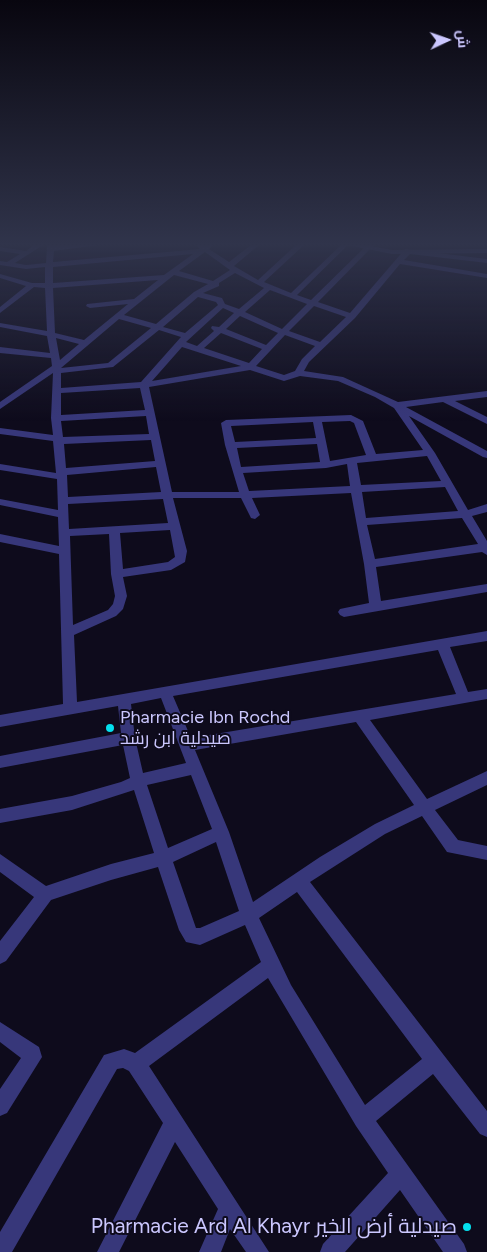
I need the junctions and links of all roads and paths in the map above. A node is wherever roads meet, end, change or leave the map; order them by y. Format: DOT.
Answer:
graph roads {
  1 [pos="50,303"];
  2 [pos="114,303"];
  3 [pos="134,303"];
  4 [pos="186,303"];
  5 [pos="250,303"];
  6 [pos="314,303"];
  7 [pos="315,303"];
  8 [pos="363,303"];
  9 [pos="90,306"];
  10 [pos="222,306"];
  11 [pos="240,312"];
  12 [pos="117,316"];
  13 [pos="352,316"];
  14 [pos="203,324"];
  15 [pos="0,325"];
  16 [pos="158,327"];
  17 [pos="220,330"];
  18 [pos="284,332"];
  19 [pos="51,334"];
  20 [pos="184,340"];
  21 [pos="86,343"];
  22 [pos="320,345"];
  23 [pos="267,348"];
  24 [pos="2,349"];
  25 [pos="198,349"];
  26 [pos="55,356"];
  27 [pos="250,367"];
  28 [pos="56,369"];
  29 [pos="299,373"];
  30 [pos="144,385"];
  31 [pos="57,391"];
  32 [pos="487,394"];
  33 [pos="446,400"];
  34 [pos="397,405"];
  35 [pos="0,406"];
  36 [pos="149,413"];
  37 [pos="56,418"];
  38 [pos="317,419"];
  39 [pos="487,421"];
  40 [pos="0,431"];
  41 [pos="154,437"];
  42 [pos="60,440"];
  43 [pos="321,441"];
  44 [pos="230,445"];
  45 [pos="430,453"];
  46 [pos="487,455"];
  47 [pos="372,457"];
  48 [pos="352,461"];
  49 [pos="160,464"];
  50 [pos="326,466"];
  51 [pos="0,467"];
  52 [pos="237,470"];
  53 [pos="62,474"];
  54 [pos="447,484"];
  55 [pos="356,488"];
  56 [pos="167,495"];
  57 [pos="245,495"];
  58 [pos="62,501"];
  59 [pos="0,502"];
  60 [pos="487,508"];
  61 [pos="62,514"];
  62 [pos="466,514"];
  63 [pos="255,515"];
  64 [pos="361,522"];
  65 [pos="174,526"];
  66 [pos="114,530"];
  67 [pos="63,533"];
  68 [pos="0,538"];
  69 [pos="486,548"];
  70 [pos="64,551"];
  71 [pos="370,564"];
  72 [pos="117,574"];
  73 [pos="487,588"];
  74 [pos="375,606"];
  75 [pos="344,612"];
  76 [pos="66,633"];
  77 [pos="487,636"];
  78 [pos="442,644"];
  79 [pos="165,692"];
  80 [pos="487,694"];
  81 [pos="464,698"];
  82 [pos="124,699"];
  83 [pos="70,707"];
  84 [pos="360,717"];
  85 [pos="0,721"];
  86 [pos="128,738"];
  87 [pos="187,745"];
  88 [pos="0,762"];
  89 [pos="194,768"];
  90 [pos="487,778"];
  91 [pos="138,781"];
  92 [pos="425,808"];
  93 [pos="0,816"];
  94 [pos="222,832"];
  95 [pos="487,853"];
  96 [pos="164,858"];
  97 [pos="0,862"];
  98 [pos="299,881"];
  99 [pos="46,894"];
  100 [pos="250,915"];
  101 [pos="0,956"];
  102 [pos="271,965"];
  103 [pos="0,1031"];
  104 [pos="434,1061"];
  105 [pos="136,1064"];
  106 [pos="0,1106"];
  107 [pos="362,1119"];
  108 [pos="174,1123"];
  109 [pos="487,1127"];
  110 [pos="401,1174"];
  111 [pos="229,1207"];
  112 [pos="0,1252"];
  113 [pos="108,1252"];
  114 [pos="210,1252"];
  115 [pos="258,1252"];
  116 [pos="331,1252"];
  117 [pos="456,1252"];
  1 -- 19 [label="street"];
  2 -- 9 [label="street"];
  3 -- 12 [label="street"];
  4 -- 16 [label="street"];
  5 -- 11 [label="street"];
  6 -- 18 [label="street"];
  7 -- 13 [label="street"];
  8 -- 13 [label="street"];
  10 -- 11 [label="street"];
  10 -- 14 [label="street"];
  11 -- 17 [label="street"];
  11 -- 18 [label="street"];
  12 -- 16 [label="street"];
  12 -- 21 [label="street"];
  13 -- 22 [label="street"];
  14 -- 17 [label="street"];
  14 -- 20 [label="street"];
  15 -- 19 [label="street"];
  16 -- 20 [label="street"];
  16 -- 28 [label="street"];
  17 -- 23 [label="street"];
  17 -- 25 [label="street"];
  18 -- 22 [label="street"];
  18 -- 23 [label="street"];
  19 -- 21 [label="street"];
  19 -- 26 [label="street"];
  20 -- 25 [label="street"];
  20 -- 30 [label="street"];
  21 -- 28 [label="street"];
  22 -- 29 [label="street"];
  23 -- 27 [label="street"];
  24 -- 26 [label="street"];
  25 -- 27 [label="street"];
  26 -- 28 [label="street"];
  27 -- 29 [label="street"];
  27 -- 30 [label="street"];
  28 -- 31 [label="street"];
  28 -- 35 [label="street"];
  29 -- 34 [label="street"];
  30 -- 31 [label="street"];
  30 -- 36 [label="street"];
  31 -- 37 [label="street"];
  32 -- 33 [label="street"];
  33 -- 34 [label="street"];
  33 -- 39 [label="street"];
  34 -- 45 [label="street"];
  34 -- 46 [label="street"];
  36 -- 37 [label="street"];
  36 -- 41 [label="street"];
  37 -- 42 [label="street"];
  38 -- 43 [label="street"];
  38 -- 44 [label="street"];
  38 -- 47 [label="street"];
  40 -- 42 [label="street"];
  41 -- 42 [label="street"];
  41 -- 49 [label="street"];
  42 -- 53 [label="street"];
  43 -- 44 [label="street"];
  43 -- 50 [label="street"];
  44 -- 52 [label="street"];
  45 -- 47 [label="street"];
  45 -- 54 [label="street"];
  47 -- 48 [label="street"];
  48 -- 50 [label="street"];
  48 -- 55 [label="street"];
  49 -- 53 [label="street"];
  49 -- 56 [label="street"];
  50 -- 52 [label="street"];
  51 -- 53 [label="street"];
  52 -- 57 [label="street"];
  53 -- 58 [label="street"];
  54 -- 55 [label="street"];
  54 -- 62 [label="street"];
  55 -- 57 [label="street"];
  55 -- 64 [label="street"];
  56 -- 57 [label="street"];
  56 -- 58 [label="street"];
  56 -- 65 [label="street"];
  57 -- 63 [label="street"];
  58 -- 61 [label="street"];
  59 -- 61 [label="street"];
  60 -- 62 [label="street"];
  61 -- 67 [label="street"];
  62 -- 64 [label="street"];
  62 -- 69 [label="street"];
  64 -- 71 [label="street"];
  65 -- 66 [label="street"];
  65 -- 72 [label="street"];
  66 -- 67 [label="street"];
  66 -- 72 [label="street"];
  67 -- 70 [label="street"];
  68 -- 70 [label="street"];
  69 -- 71 [label="street"];
  70 -- 76 [label="street"];
  71 -- 74 [label="street"];
  72 -- 76 [label="street"];
  73 -- 74 [label="street"];
  74 -- 75 [label="street"];
  76 -- 83 [label="street"];
  77 -- 78 [label="street"];
  78 -- 79 [label="street"];
  78 -- 81 [label="street"];
  79 -- 82 [label="street"];
  79 -- 87 [label="street"];
  80 -- 81 [label="street"];
  81 -- 84 [label="street"];
  82 -- 83 [label="street"];
  82 -- 86 [label="street"];
  83 -- 85 [label="street"];
  84 -- 87 [label="street"];
  84 -- 92 [label="street"];
  86 -- 88 [label="street"];
  86 -- 91 [label="street"];
  87 -- 89 [label="street"];
  89 -- 91 [label="street"];
  89 -- 94 [label="street"];
  90 -- 92 [label="street"];
  91 -- 93 [label="street"];
  91 -- 96 [label="street"];
  92 -- 95 [label="street"];
  92 -- 98 [label="street"];
  94 -- 96 [label="street"];
  94 -- 100 [label="street"];
  96 -- 99 [label="street"];
  96 -- 100 [label="street"];
  97 -- 99 [label="street"];
  98 -- 100 [label="street"];
  98 -- 104 [label="street"];
  99 -- 101 [label="street"];
  100 -- 102 [label="street"];
  102 -- 105 [label="street"];
  102 -- 107 [label="street"];
  103 -- 106 [label="street"];
  104 -- 107 [label="street"];
  104 -- 109 [label="street"];
  105 -- 108 [label="street"];
  105 -- 112 [label="street"];
  107 -- 110 [label="street"];
  108 -- 111 [label="street"];
  108 -- 113 [label="street"];
  110 -- 116 [label="street"];
  110 -- 117 [label="street"];
  111 -- 114 [label="street"];
  111 -- 115 [label="street"];
}
